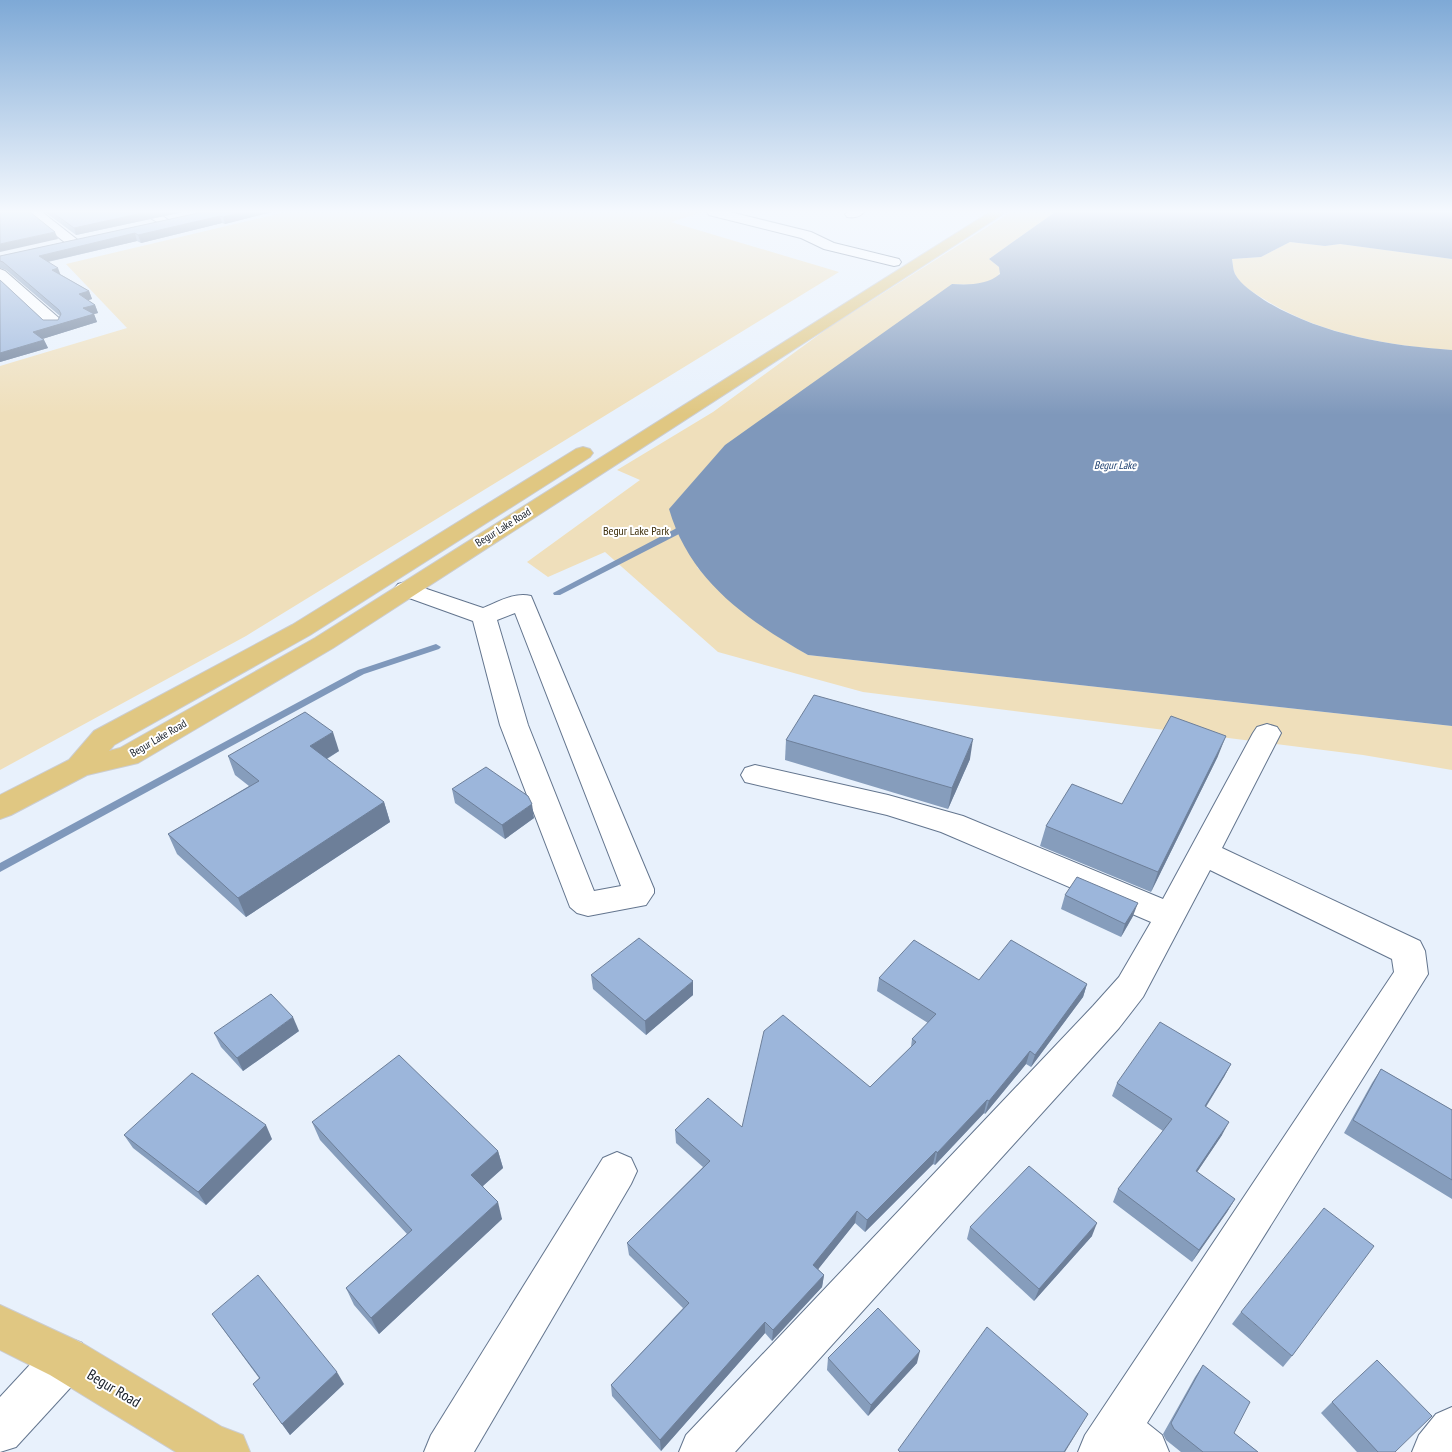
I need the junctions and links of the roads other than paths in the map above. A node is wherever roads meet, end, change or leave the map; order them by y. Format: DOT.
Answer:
graph roads {
  1 [pos="6,280"];
  2 [pos="865,280"];
  3 [pos="892,280"];
  4 [pos="54,323"];
  5 [pos="717,371"];
  6 [pos="738,378"];
  7 [pos="442,540"];
  8 [pos="465,550"];
  9 [pos="406,589"];
  10 [pos="484,617"];
  11 [pos="1267,734"];
  12 [pos="79,767"];
  13 [pos="755,775"];
  14 [pos="0,808"];
  15 [pos="1203,853"];
  16 [pos="1170,916"];
  17 [pos="617,1171"];
  18 [pos="0,1327"];
  19 [pos="66,1359"];
  20 [pos="0,1430"];
  21 [pos="1452,1430"];
  22 [pos="1121,1444"];
  23 [pos="226,1452"];
  24 [pos="448,1452"];
  25 [pos="703,1452"];
  26 [pos="1436,1452"];
  1 -- 4 [label="street"];
  2 -- 5 [label="main road, Begur Lake Road"];
  3 -- 6 [label="main road, Begur Lake Road"];
  5 -- 6 [label="main road"];
  5 -- 7 [label="main road, Begur Lake Road"];
  6 -- 8 [label="main road, Begur Lake Road"];
  7 -- 8 [label="main road"];
  7 -- 12 [label="main road, Begur Lake Road"];
  8 -- 9 [label="main road, Begur Lake Road"];
  9 -- 10 [label="street"];
  9 -- 12 [label="main road, Begur Lake Road"];
  10 -- 10 [label="street"];
  11 -- 15 [label="street"];
  12 -- 14 [label="main road"];
  13 -- 16 [label="street"];
  15 -- 16 [label="street"];
  15 -- 22 [label="street"];
  16 -- 25 [label="street"];
  17 -- 24 [label="street"];
  18 -- 19 [label="main road, Begur Road"];
  19 -- 20 [label="street"];
  19 -- 23 [label="main road, Begur Road"];
  21 -- 26 [label="street"];
}
